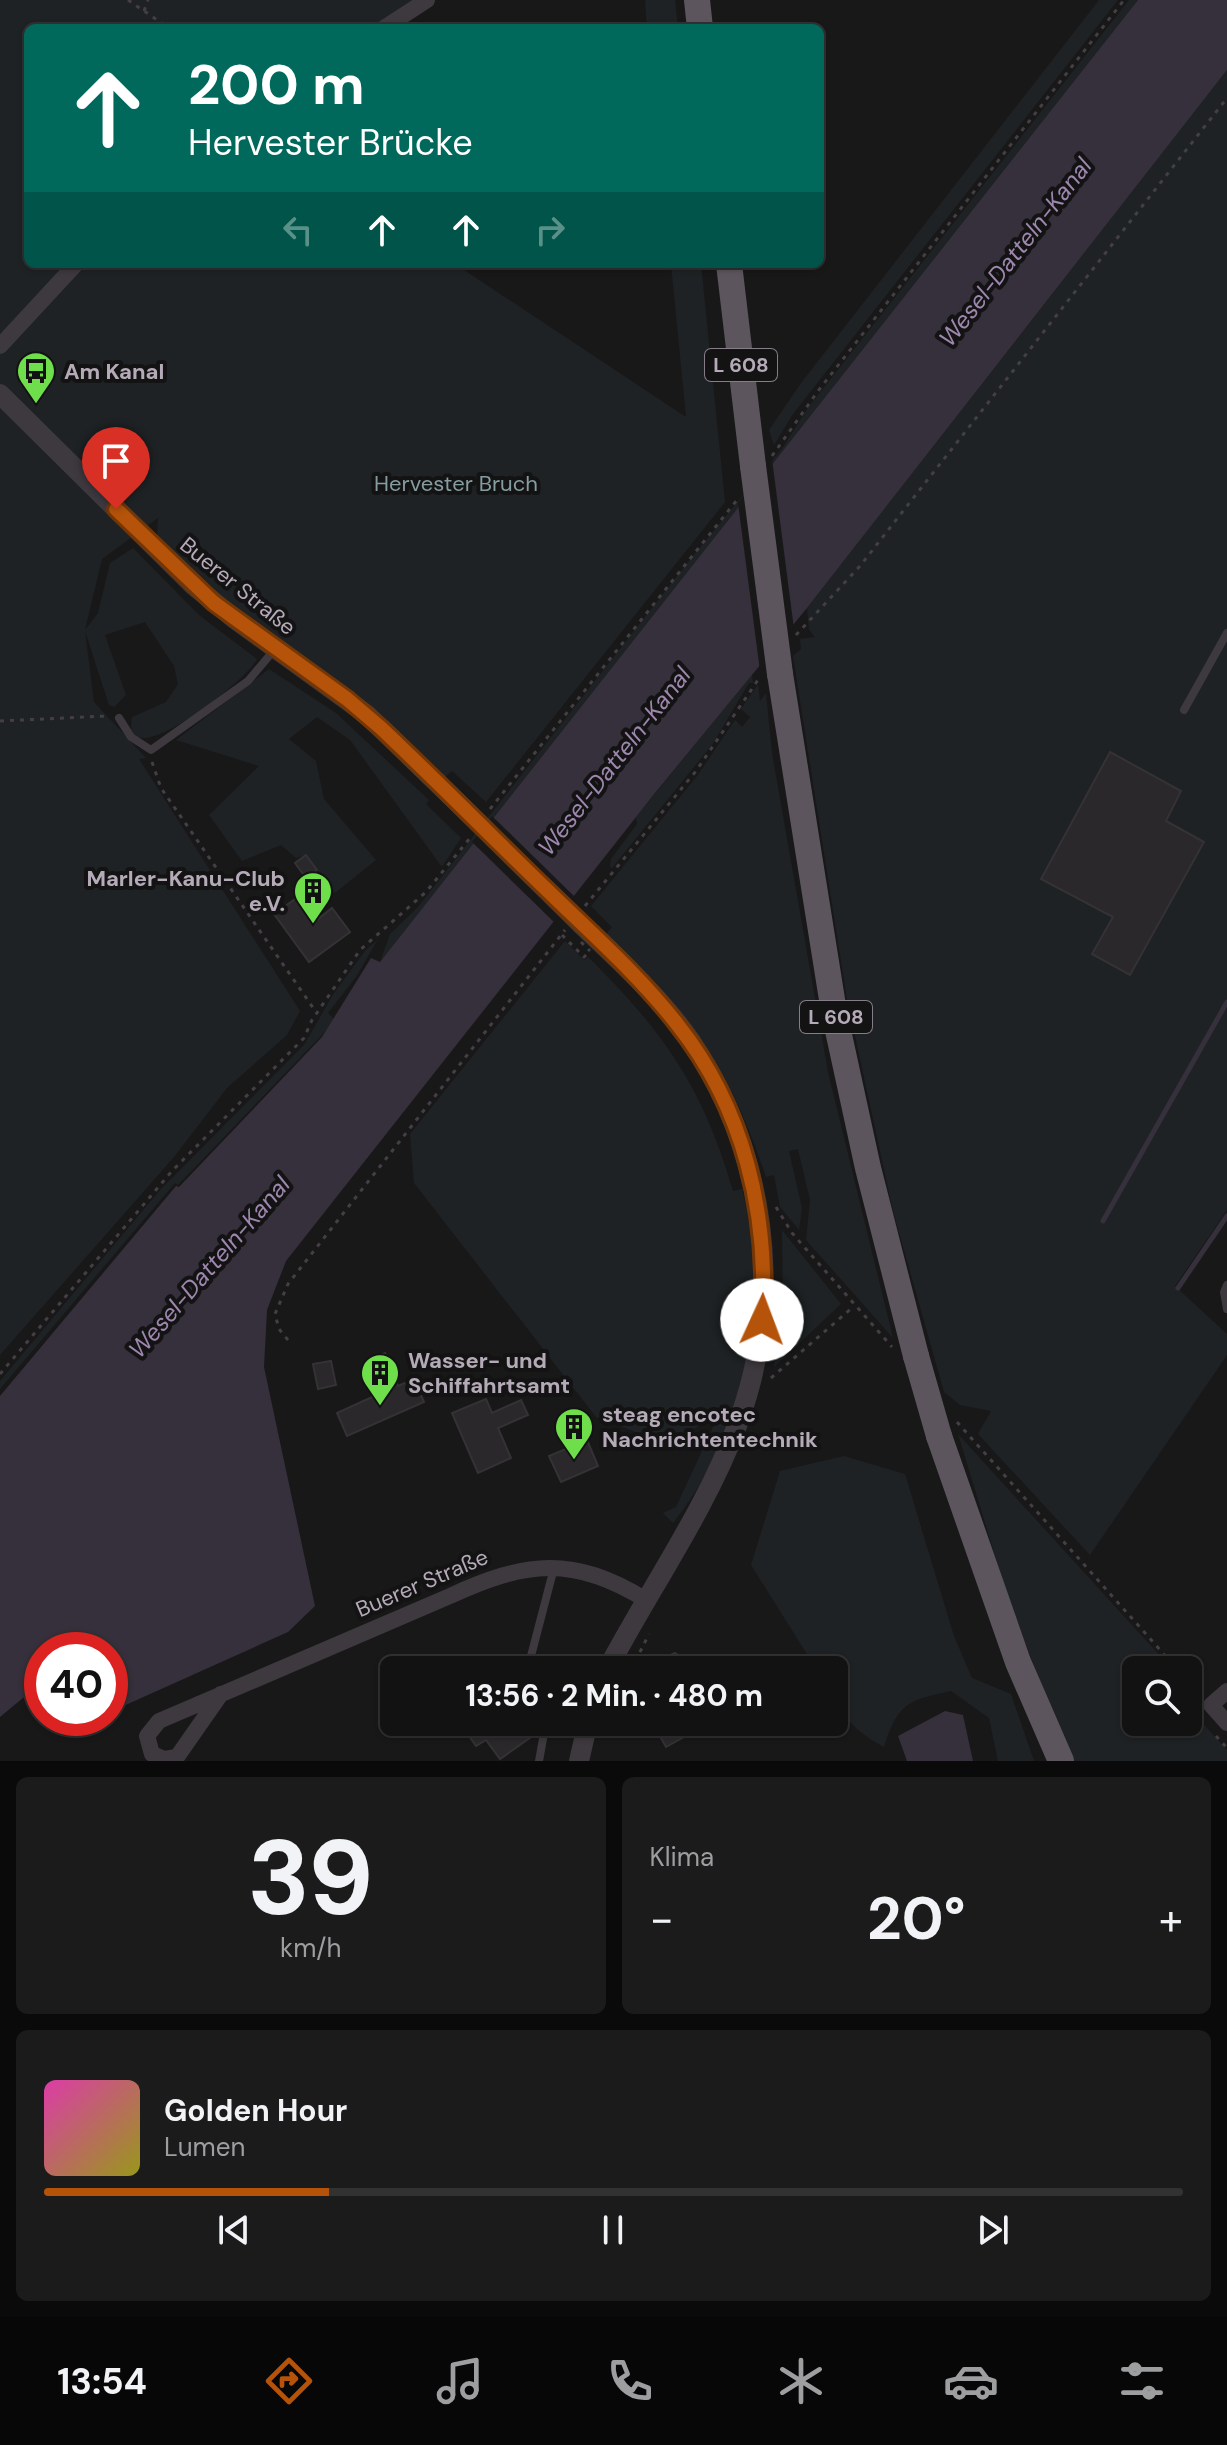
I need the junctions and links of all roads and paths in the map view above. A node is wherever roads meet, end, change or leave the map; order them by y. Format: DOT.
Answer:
graph roads {
  1 [pos="128,0"];
  2 [pos="148,0"];
  3 [pos="427,0"];
  4 [pos="697,0"];
  5 [pos="1124,0"];
  6 [pos="144,11"];
  7 [pos="163,24"];
  8 [pos="390,24"];
  9 [pos="700,24"];
  10 [pos="1227,98"];
  11 [pos="72,268"];
  12 [pos="730,268"];
  13 [pos="0,346"];
  14 [pos="0,394"];
  15 [pos="762,462"];
  16 [pos="743,492"];
  17 [pos="1227,633"];
  18 [pos="792,640"];
  19 [pos="276,649"];
  20 [pos="770,675"];
  21 [pos="1184,710"];
  22 [pos="119,718"];
  23 [pos="0,721"];
  24 [pos="151,750"];
  25 [pos="487,814"];
  26 [pos="470,838"];
  27 [pos="578,920"];
  28 [pos="562,935"];
  29 [pos="599,961"];
  30 [pos="317,1013"];
  31 [pos="776,1207"];
  32 [pos="1227,1285"];
  33 [pos="854,1306"];
  34 [pos="1227,1309"];
  35 [pos="288,1340"];
  36 [pos="906,1354"];
  37 [pos="0,1374"];
  38 [pos="768,1380"];
  39 [pos="947,1427"];
  40 [pos="554,1568"];
  41 [pos="646,1600"];
  42 [pos="531,1656"];
  43 [pos="615,1656"];
  44 [pos="1165,1656"];
  45 [pos="1227,1691"];
  46 [pos="221,1694"];
  47 [pos="1227,1723"];
  48 [pos="543,1736"];
  49 [pos="585,1736"];
  50 [pos="149,1758"];
  51 [pos="539,1761"];
  52 [pos="579,1761"];
  53 [pos="1061,1761"];
  1 -- 6 [label="path"];
  2 -- 6 [label="path"];
  3 -- 8 [label="street"];
  4 -- 9 [label="main road"];
  5 -- 15 [label="path"];
  6 -- 7 [label="path"];
  10 -- 18 [label="path"];
  11 -- 13 [label="street"];
  12 -- 15 [label="main road, L 608"];
  14 -- 19 [label="street, Buerer Straße"];
  15 -- 20 [label="main road, L 608, bridge"];
  16 -- 25 [label="path"];
  17 -- 21 [label="lane"];
  19 -- 24 [label="lane"];
  19 -- 27 [label="street, Buerer Straße, bridge"];
  20 -- 27 [label="path"];
  20 -- 36 [label="main road, L 608"];
  22 -- 23 [label="path"];
  22 -- 24 [label="lane"];
  24 -- 30 [label="path"];
  26 -- 30 [label="path"];
  27 -- 28 [label="path"];
  27 -- 41 [label="street"];
  28 -- 29 [label="path"];
  28 -- 35 [label="path"];
  30 -- 37 [label="path"];
  31 -- 33 [label="path"];
  32 -- 34 [label="lane"];
  33 -- 36 [label="path"];
  33 -- 38 [label="path"];
  36 -- 39 [label="main road, L 608, bridge"];
  39 -- 44 [label="path"];
  39 -- 53 [label="main road, L 608"];
  40 -- 41 [label="street, Buerer Straße"];
  40 -- 42 [label="lane"];
  40 -- 46 [label="street, Buerer Straße"];
  41 -- 43 [label="street"];
  45 -- 47 [label="street"];
  46 -- 50 [label="street, Buerer Straße"];
  46 -- 50 [label="street, Buerer Straße"];
  48 -- 51 [label="lane"];
  49 -- 52 [label="street"];
}
